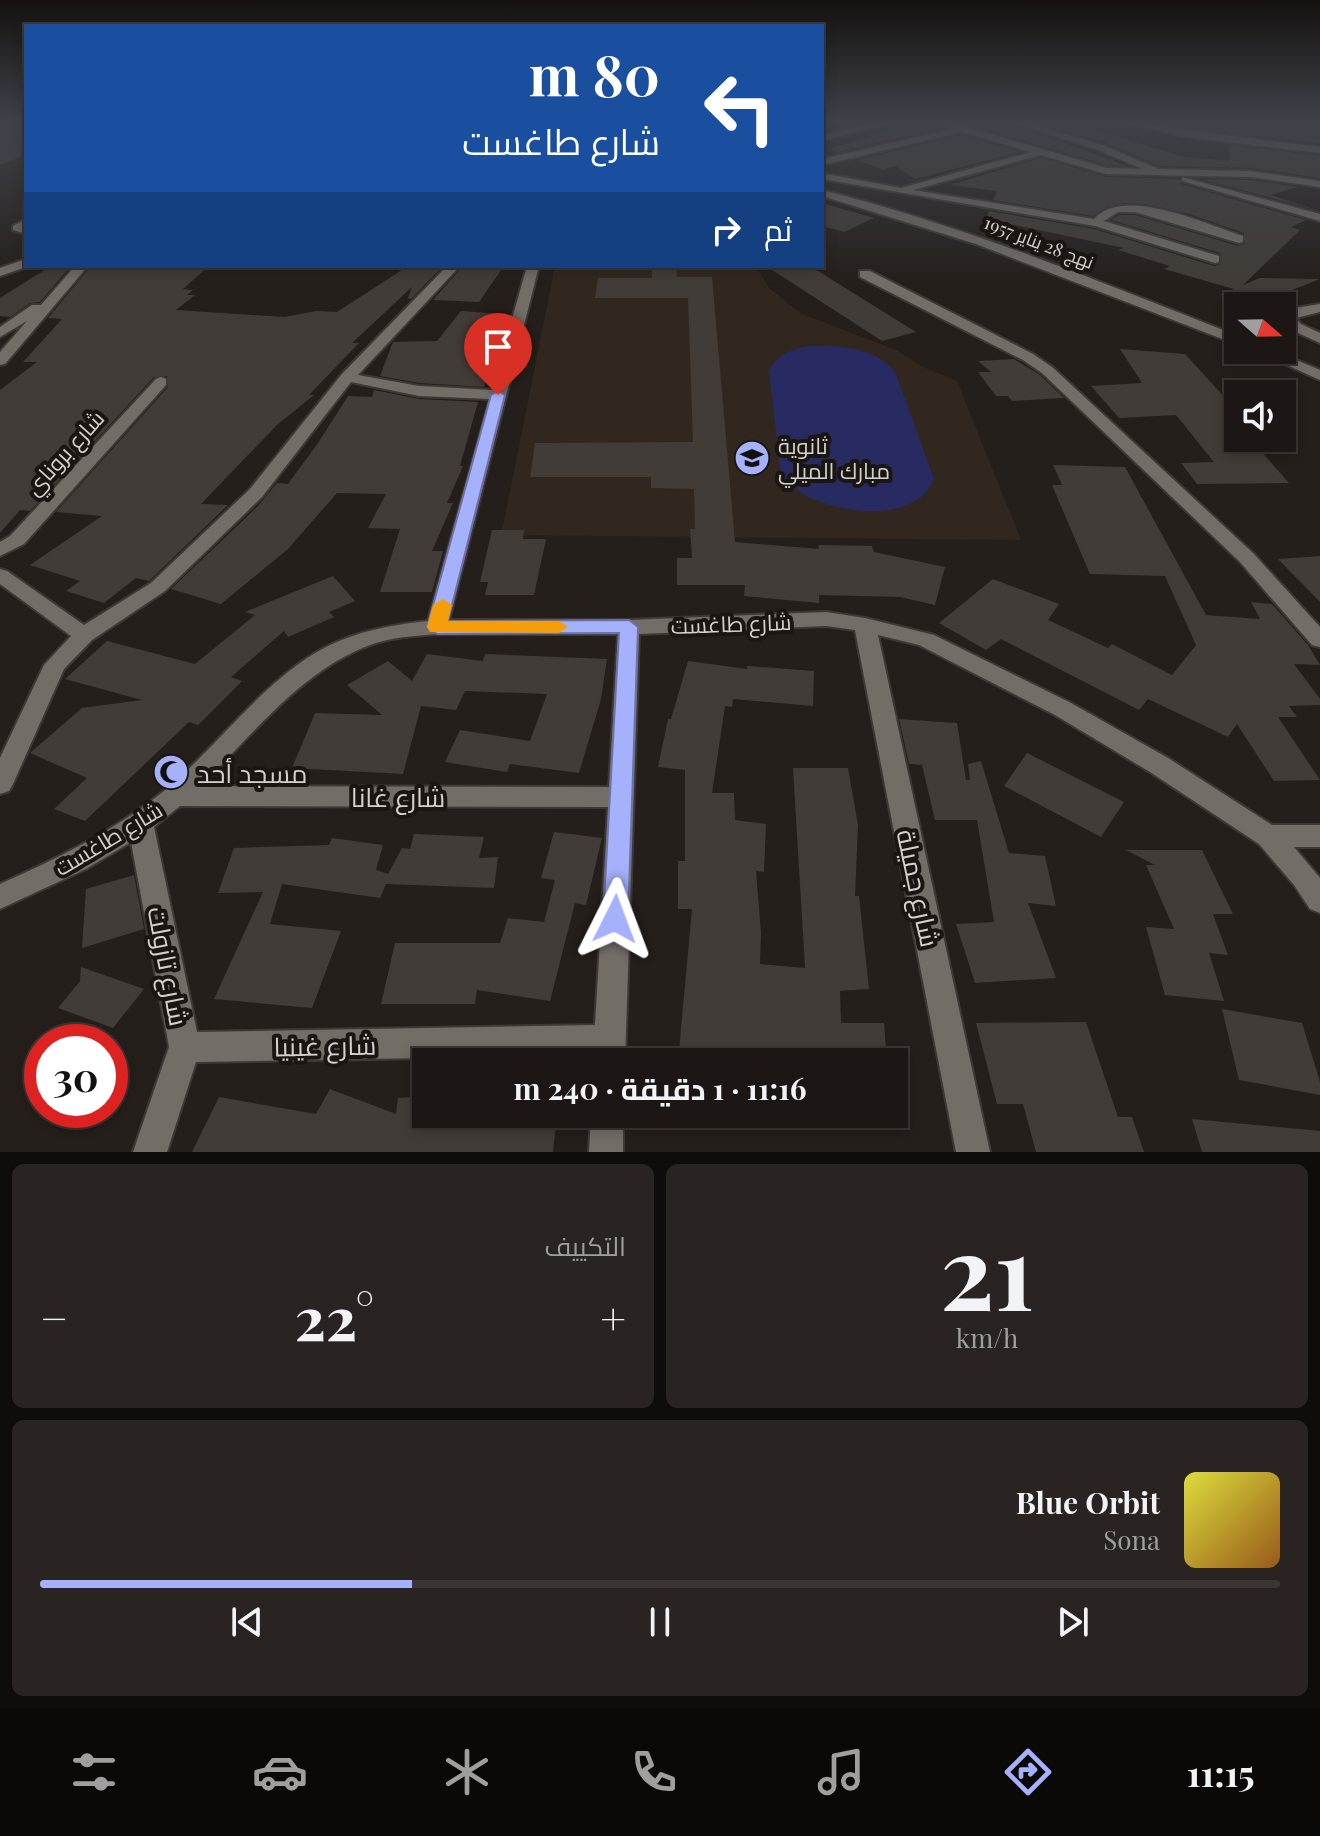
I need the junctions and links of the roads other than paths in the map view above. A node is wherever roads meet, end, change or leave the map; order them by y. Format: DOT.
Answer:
graph roads {
  1 [pos="824,176"];
  2 [pos="954,176"];
  3 [pos="1176,176"];
  4 [pos="1263,176"];
  5 [pos="1320,184"];
  6 [pos="897,191"];
  7 [pos="824,194"];
  8 [pos="1320,218"];
  9 [pos="1097,223"];
  10 [pos="23,227"];
  11 [pos="2,232"];
  12 [pos="1239,239"];
  13 [pos="1215,259"];
  14 [pos="24,264"];
  15 [pos="80,268"];
  16 [pos="452,268"];
  17 [pos="532,268"];
  18 [pos="0,272"];
  19 [pos="865,274"];
  20 [pos="60,293"];
  21 [pos="1320,308"];
  22 [pos="0,333"];
  23 [pos="1224,336"];
  24 [pos="1320,339"];
  25 [pos="0,361"];
  26 [pos="1294,364"];
  27 [pos="1320,375"];
  28 [pos="347,377"];
  29 [pos="161,382"];
  30 [pos="498,395"];
  31 [pos="0,550"];
  32 [pos="0,575"];
  33 [pos="865,625"];
  34 [pos="437,627"];
  35 [pos="629,627"];
  36 [pos="84,635"];
  37 [pos="1320,640"];
  38 [pos="0,784"];
  39 [pos="175,796"];
  40 [pos="621,797"];
  41 [pos="140,823"];
  42 [pos="1268,836"];
  43 [pos="1320,836"];
  44 [pos="0,897"];
  45 [pos="1320,901"];
  46 [pos="185,1047"];
  47 [pos="609,1048"];
  48 [pos="412,1049"];
  49 [pos="607,1128"];
  50 [pos="150,1152"];
  51 [pos="606,1152"];
  52 [pos="973,1152"];
  1 -- 6 [label="street"];
  2 -- 6 [label="street"];
  3 -- 8 [label="street"];
  4 -- 5 [label="street"];
  6 -- 9 [label="street"];
  7 -- 23 [label="street, نهج 28 يناير 1957"];
  9 -- 12 [label="street"];
  9 -- 13 [label="street"];
  10 -- 11 [label="street"];
  14 -- 18 [label="street"];
  15 -- 20 [label="street"];
  16 -- 28 [label="street"];
  17 -- 30 [label="street"];
  19 -- 37 [label="street"];
  20 -- 22 [label="street"];
  20 -- 25 [label="street"];
  21 -- 24 [label="street"];
  26 -- 27 [label="street"];
  28 -- 30 [label="street"];
  28 -- 36 [label="street"];
  29 -- 31 [label="street, شارع بروناي"];
  30 -- 34 [label="street"];
  32 -- 36 [label="street"];
  33 -- 35 [label="street, شارع طاغست"];
  33 -- 42 [label="street, شارع طاغست"];
  33 -- 52 [label="street, شارع جميلة"];
  34 -- 35 [label="street, شارع طاغست"];
  34 -- 39 [label="street, شارع طاغست"];
  35 -- 40 [label="street"];
  36 -- 38 [label="street"];
  39 -- 40 [label="street, شارع غانا"];
  39 -- 41 [label="street, شارع طاغست"];
  40 -- 47 [label="street"];
  41 -- 44 [label="street, شارع طاغست"];
  41 -- 46 [label="street, شارع تازولت"];
  42 -- 43 [label="street"];
  42 -- 45 [label="street, شارع طاغست"];
  46 -- 48 [label="street, شارع غينيا"];
  46 -- 50 [label="street, شارع تازولت"];
  49 -- 51 [label="street"];
}
